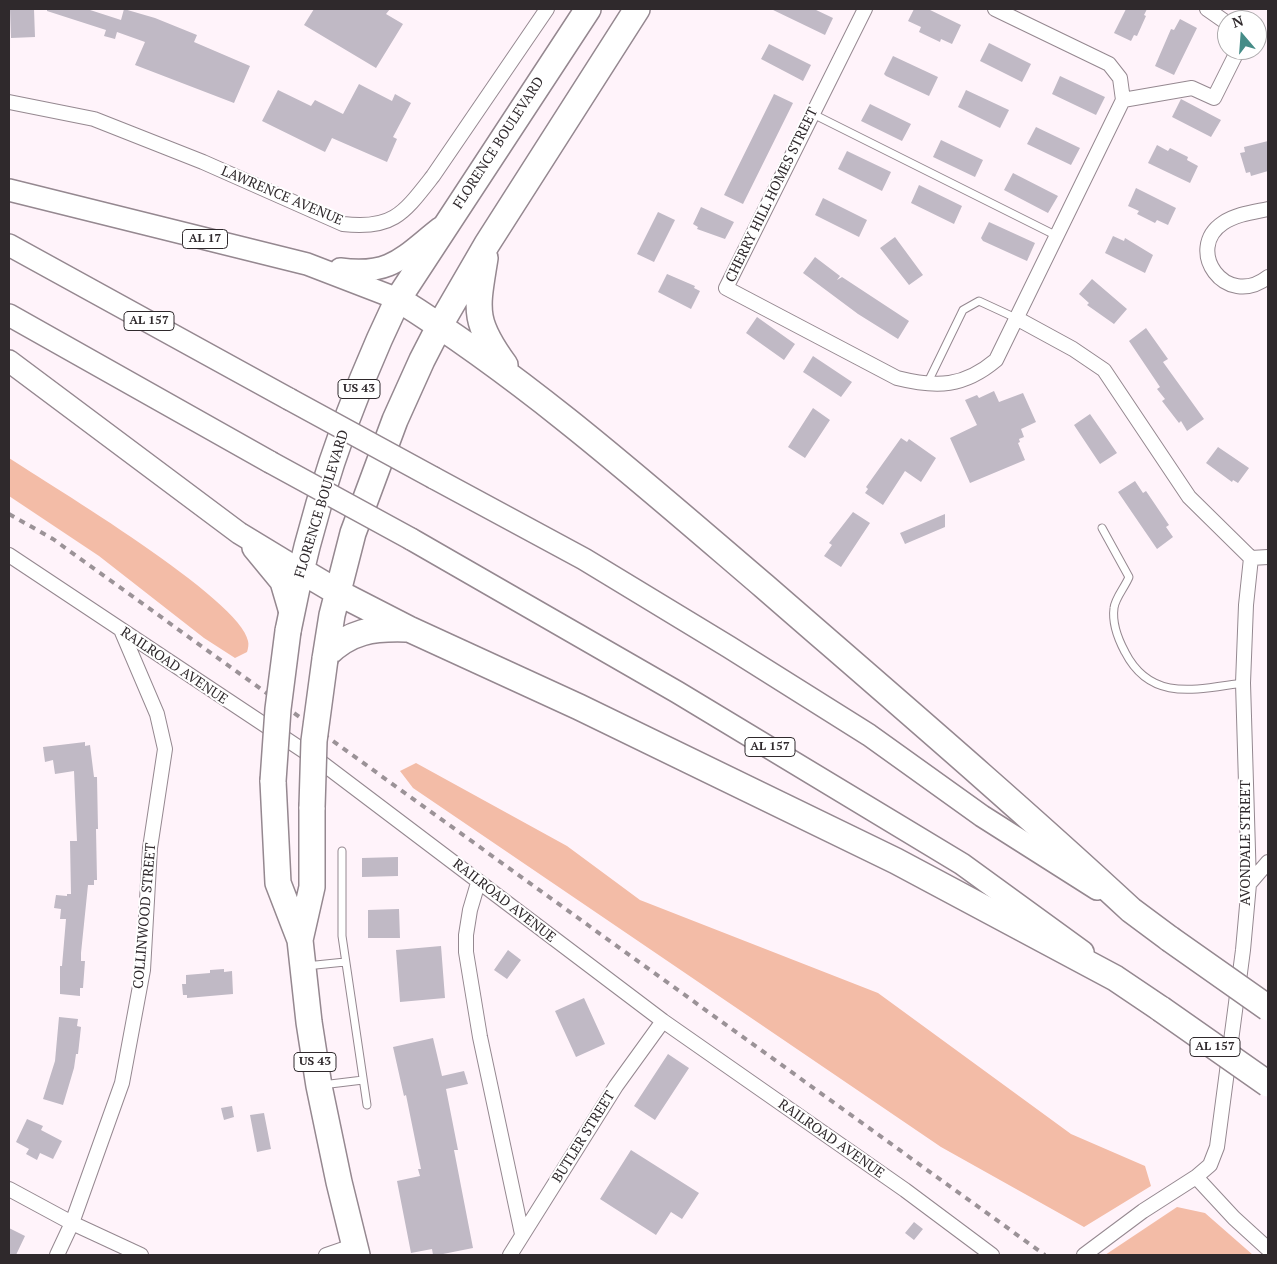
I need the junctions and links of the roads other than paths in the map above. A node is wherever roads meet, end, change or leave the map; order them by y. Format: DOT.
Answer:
graph roads {
  1 [pos="547,9"];
  2 [pos="588,9"];
  3 [pos="637,9"];
  4 [pos="865,9"];
  5 [pos="995,9"];
  6 [pos="1233,60"];
  7 [pos="1123,100"];
  8 [pos="9,102"];
  9 [pos="812,114"];
  10 [pos="9,190"];
  11 [pos="1268,209"];
  12 [pos="448,222"];
  13 [pos="1055,235"];
  14 [pos="487,244"];
  15 [pos="9,245"];
  16 [pos="307,264"];
  17 [pos="1268,277"];
  18 [pos="398,299"];
  19 [pos="9,315"];
  20 [pos="1018,319"];
  21 [pos="440,325"];
  22 [pos="9,361"];
  23 [pos="515,379"];
  24 [pos="927,384"];
  25 [pos="1102,528"];
  26 [pos="240,534"];
  27 [pos="9,555"];
  28 [pos="1268,557"];
  29 [pos="1251,558"];
  30 [pos="300,570"];
  31 [pos="337,592"];
  32 [pos="290,624"];
  33 [pos="409,629"];
  34 [pos="122,632"];
  35 [pos="325,657"];
  36 [pos="1243,682"];
  37 [pos="342,851"];
  38 [pos="1268,862"];
  39 [pos="478,883"];
  40 [pos="1249,884"];
  41 [pos="1131,910"];
  42 [pos="300,940"];
  43 [pos="345,962"];
  44 [pos="302,966"];
  45 [pos="1115,978"];
  46 [pos="1268,1008"];
  47 [pos="663,1021"];
  48 [pos="363,1080"];
  49 [pos="1268,1084"];
  50 [pos="319,1086"];
  51 [pos="367,1105"];
  52 [pos="1196,1177"];
  53 [pos="9,1188"];
  54 [pos="72,1223"];
  55 [pos="522,1234"];
  56 [pos="1268,1249"];
  57 [pos="356,1250"];
  58 [pos="57,1255"];
  59 [pos="141,1255"];
  60 [pos="326,1255"];
  61 [pos="510,1255"];
  62 [pos="992,1255"];
  63 [pos="1084,1255"];
  1 -- 8 [label="street, LAWRENCE AVENUE"];
  2 -- 12 [label="highway, FLORENCE BOULEVARD / US 43"];
  3 -- 14 [label="highway, FLORENCE BOULEVARD / US 43"];
  4 -- 9 [label="street, CHERRY HILL HOMES STREET"];
  5 -- 7 [label="street"];
  6 -- 7 [label="street"];
  7 -- 13 [label="street, CHERRY HILL HOMES STREET"];
  9 -- 13 [label="lane"];
  9 -- 24 [label="street, CHERRY HILL HOMES STREET"];
  10 -- 16 [label="main road, AL 17"];
  11 -- 17 [label="street"];
  12 -- 16 [label="main road"];
  12 -- 18 [label="highway, FLORENCE BOULEVARD / US 43"];
  13 -- 20 [label="street, CHERRY HILL HOMES STREET"];
  14 -- 21 [label="highway, FLORENCE BOULEVARD / US 43"];
  14 -- 23 [label="highway"];
  15 -- 41 [label="main road, AL 157, bridge"];
  16 -- 18 [label="main road, AL 17"];
  18 -- 21 [label="highway, AL 17"];
  18 -- 30 [label="highway, FLORENCE BOULEVARD / US 43"];
  19 -- 45 [label="main road, AL 157, bridge"];
  20 -- 24 [label="street, CHERRY HILL HOMES STREET"];
  20 -- 24 [label="lane"];
  20 -- 29 [label="street"];
  21 -- 23 [label="highway"];
  21 -- 31 [label="highway, FLORENCE BOULEVARD / US 43"];
  22 -- 26 [label="main road"];
  23 -- 41 [label="highway"];
  25 -- 36 [label="lane"];
  26 -- 30 [label="main road"];
  26 -- 32 [label="main road"];
  27 -- 34 [label="street, RAILROAD AVENUE"];
  28 -- 29 [label="street"];
  29 -- 36 [label="street, AVONDALE STREET"];
  30 -- 31 [label="highway"];
  30 -- 32 [label="highway, FLORENCE BOULEVARD / US 43"];
  31 -- 33 [label="highway"];
  31 -- 35 [label="highway, FLORENCE BOULEVARD / US 43"];
  32 -- 42 [label="highway, FLORENCE BOULEVARD / US 43, bridge"];
  33 -- 35 [label="highway"];
  33 -- 45 [label="highway"];
  34 -- 39 [label="street, RAILROAD AVENUE"];
  34 -- 54 [label="street, COLLINWOOD STREET"];
  35 -- 42 [label="highway, FLORENCE BOULEVARD / US 43, bridge"];
  36 -- 40 [label="street, AVONDALE STREET"];
  37 -- 43 [label="lane"];
  38 -- 40 [label="street"];
  39 -- 47 [label="street, RAILROAD AVENUE"];
  39 -- 55 [label="street"];
  40 -- 52 [label="street, AVONDALE STREET"];
  41 -- 46 [label="highway, AL 157, bridge"];
  42 -- 44 [label="highway, FLORENCE BOULEVARD / US 43"];
  43 -- 44 [label="lane"];
  43 -- 48 [label="lane"];
  44 -- 50 [label="highway, FLORENCE BOULEVARD / US 43"];
  45 -- 49 [label="highway, AL 157, bridge"];
  47 -- 55 [label="street, BUTLER STREET"];
  47 -- 62 [label="street, RAILROAD AVENUE"];
  48 -- 50 [label="lane"];
  48 -- 51 [label="lane"];
  50 -- 57 [label="highway, FLORENCE BOULEVARD / US 43"];
  52 -- 56 [label="street"];
  52 -- 63 [label="street, AVONDALE STREET"];
  53 -- 54 [label="street"];
  54 -- 58 [label="street, COLLINWOOD STREET"];
  54 -- 59 [label="street"];
  55 -- 61 [label="street, BUTLER STREET"];
  57 -- 60 [label="street"];
}
